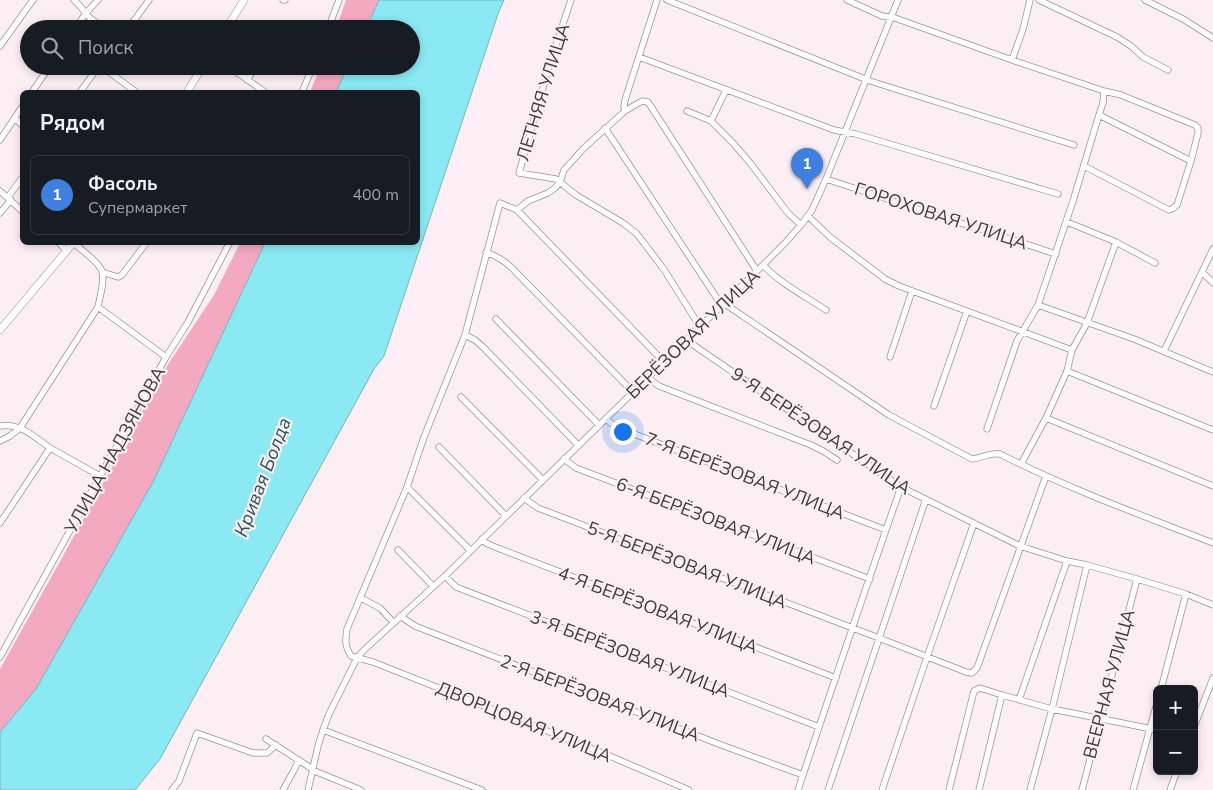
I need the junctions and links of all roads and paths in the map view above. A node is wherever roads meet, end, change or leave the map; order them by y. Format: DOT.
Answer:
graph roads {
  1 [pos="34,0"];
  2 [pos="74,0"];
  3 [pos="98,0"];
  4 [pos="149,0"];
  5 [pos="244,0"];
  6 [pos="340,0"];
  7 [pos="571,0"];
  8 [pos="657,0"];
  9 [pos="667,0"];
  10 [pos="847,0"];
  11 [pos="898,0"];
  12 [pos="1030,0"];
  13 [pos="1039,0"];
  14 [pos="1145,0"];
  15 [pos="86,13"];
  16 [pos="890,18"];
  17 [pos="81,20"];
  18 [pos="93,20"];
  19 [pos="134,20"];
  20 [pos="232,20"];
  21 [pos="332,20"];
  22 [pos="1213,38"];
  23 [pos="0,46"];
  24 [pos="639,57"];
  25 [pos="1012,60"];
  26 [pos="1168,70"];
  27 [pos="44,75"];
  28 [pos="93,75"];
  29 [pos="112,75"];
  30 [pos="196,75"];
  31 [pos="240,75"];
  32 [pos="250,75"];
  33 [pos="309,75"];
  34 [pos="247,80"];
  35 [pos="866,80"];
  36 [pos="33,90"];
  37 [pos="82,90"];
  38 [pos="133,90"];
  39 [pos="187,90"];
  40 [pos="261,90"];
  41 [pos="303,90"];
  42 [pos="726,90"];
  43 [pos="1104,91"];
  44 [pos="20,110"];
  45 [pos="625,111"];
  46 [pos="687,111"];
  47 [pos="1099,115"];
  48 [pos="15,118"];
  49 [pos="711,121"];
  50 [pos="20,123"];
  51 [pos="605,128"];
  52 [pos="845,133"];
  53 [pos="0,140"];
  54 [pos="1074,145"];
  55 [pos="1191,161"];
  56 [pos="1084,166"];
  57 [pos="826,179"];
  58 [pos="20,181"];
  59 [pos="560,182"];
  60 [pos="0,191"];
  61 [pos="1058,194"];
  62 [pos="9,198"];
  63 [pos="20,209"];
  64 [pos="517,210"];
  65 [pos="0,213"];
  66 [pos="808,216"];
  67 [pos="1066,222"];
  68 [pos="801,225"];
  69 [pos="1116,242"];
  70 [pos="61,245"];
  71 [pos="72,245"];
  72 [pos="76,245"];
  73 [pos="145,245"];
  74 [pos="228,245"];
  75 [pos="1213,249"];
  76 [pos="67,251"];
  77 [pos="486,252"];
  78 [pos="1056,254"];
  79 [pos="1155,263"];
  80 [pos="763,265"];
  81 [pos="758,271"];
  82 [pos="102,272"];
  83 [pos="1202,272"];
  84 [pos="1213,282"];
  85 [pos="912,290"];
  86 [pos="723,304"];
  87 [pos="1038,305"];
  88 [pos="98,307"];
  89 [pos="826,310"];
  90 [pos="967,311"];
  91 [pos="496,319"];
  92 [pos="1087,323"];
  93 [pos="700,327"];
  94 [pos="0,330"];
  95 [pos="1022,332"];
  96 [pos="465,336"];
  97 [pos="686,340"];
  98 [pos="1072,350"];
  99 [pos="1164,351"];
  100 [pos="890,357"];
  101 [pos="166,358"];
  102 [pos="664,362"];
  103 [pos="1067,371"];
  104 [pos="1213,372"];
  105 [pos="648,378"];
  106 [pos="633,392"];
  107 [pos="461,397"];
  108 [pos="934,406"];
  109 [pos="606,418"];
  110 [pos="1046,418"];
  111 [pos="599,425"];
  112 [pos="0,426"];
  113 [pos="20,428"];
  114 [pos="987,429"];
  115 [pos="1213,430"];
  116 [pos="1,441"];
  117 [pos="578,445"];
  118 [pos="439,447"];
  119 [pos="50,448"];
  120 [pos="0,449"];
  121 [pos="564,459"];
  122 [pos="837,460"];
  123 [pos="1021,464"];
  124 [pos="100,476"];
  125 [pos="1046,476"];
  126 [pos="543,480"];
  127 [pos="1213,486"];
  128 [pos="901,487"];
  129 [pos="407,488"];
  130 [pos="524,498"];
  131 [pos="926,499"];
  132 [pos="506,516"];
  133 [pos="0,523"];
  134 [pos="974,523"];
  135 [pos="886,530"];
  136 [pos="482,539"];
  137 [pos="1213,543"];
  138 [pos="1020,546"];
  139 [pos="398,550"];
  140 [pos="470,550"];
  141 [pos="1067,561"];
  142 [pos="1087,565"];
  143 [pos="444,576"];
  144 [pos="870,579"];
  145 [pos="1137,579"];
  146 [pos="432,586"];
  147 [pos="1186,594"];
  148 [pos="361,598"];
  149 [pos="1213,605"];
  150 [pos="400,616"];
  151 [pos="393,622"];
  152 [pos="851,628"];
  153 [pos="879,638"];
  154 [pos="0,657"];
  155 [pos="926,657"];
  156 [pos="357,658"];
  157 [pos="836,678"];
  158 [pos="1213,678"];
  159 [pos="1161,685"];
  160 [pos="1002,695"];
  161 [pos="1019,700"];
  162 [pos="1052,709"];
  163 [pos="1153,717"];
  164 [pos="1198,717"];
  165 [pos="1100,718"];
  166 [pos="819,727"];
  167 [pos="1150,728"];
  168 [pos="1153,729"];
  169 [pos="324,730"];
  170 [pos="266,739"];
  171 [pos="276,745"];
  172 [pos="299,760"];
  173 [pos="312,769"];
  174 [pos="804,775"];
  175 [pos="1176,775"];
  176 [pos="172,790"];
  177 [pos="283,790"];
  178 [pos="308,790"];
  179 [pos="360,790"];
  180 [pos="482,790"];
  181 [pos="689,790"];
  182 [pos="798,790"];
  183 [pos="828,790"];
  184 [pos="882,790"];
  185 [pos="949,790"];
  186 [pos="979,790"];
  187 [pos="1030,790"];
  188 [pos="1082,790"];
  189 [pos="1134,790"];
  190 [pos="1170,790"];
  1 -- 23 [label="street"];
  2 -- 15 [label="street"];
  3 -- 15 [label="street"];
  4 -- 19 [label="street"];
  5 -- 20 [label="main road"];
  6 -- 21 [label="street"];
  7 -- 59 [label="street, ЛЕТНЯЯ УЛИЦА"];
  8 -- 24 [label="street"];
  9 -- 35 [label="street"];
  10 -- 16 [label="street"];
  11 -- 16 [label="street, БЕРЁЗОВАЯ УЛИЦА"];
  12 -- 25 [label="street"];
  13 -- 26 [label="street"];
  14 -- 22 [label="street"];
  15 -- 17 [label="street"];
  15 -- 18 [label="street"];
  16 -- 25 [label="street"];
  16 -- 35 [label="street, БЕРЁЗОВАЯ УЛИЦА"];
  24 -- 42 [label="street"];
  24 -- 45 [label="street"];
  25 -- 43 [label="street"];
  27 -- 36 [label="street"];
  28 -- 37 [label="street"];
  29 -- 38 [label="street"];
  30 -- 39 [label="main road"];
  31 -- 34 [label="street"];
  32 -- 34 [label="street"];
  33 -- 41 [label="street"];
  34 -- 40 [label="street"];
  35 -- 52 [label="street, БЕРЁЗОВАЯ УЛИЦА"];
  35 -- 54 [label="street"];
  42 -- 49 [label="street"];
  42 -- 52 [label="street"];
  43 -- 47 [label="street"];
  43 -- 55 [label="street"];
  44 -- 48 [label="street"];
  45 -- 51 [label="street"];
  45 -- 81 [label="street"];
  46 -- 49 [label="street"];
  47 -- 55 [label="street"];
  47 -- 56 [label="street"];
  48 -- 50 [label="street"];
  48 -- 53 [label="street"];
  49 -- 68 [label="street"];
  51 -- 59 [label="street"];
  51 -- 86 [label="street"];
  52 -- 57 [label="street, БЕРЁЗОВАЯ УЛИЦА"];
  52 -- 61 [label="street"];
  55 -- 56 [label="street"];
  56 -- 67 [label="street"];
  57 -- 66 [label="street, БЕРЁЗОВАЯ УЛИЦА"];
  57 -- 78 [label="street, ГОРОХОВАЯ УЛИЦА"];
  58 -- 62 [label="street"];
  59 -- 64 [label="street"];
  59 -- 93 [label="street"];
  60 -- 62 [label="street"];
  62 -- 63 [label="street"];
  62 -- 65 [label="street"];
  64 -- 77 [label="street"];
  64 -- 102 [label="street"];
  66 -- 68 [label="street, БЕРЁЗОВАЯ УЛИЦА"];
  66 -- 85 [label="street"];
  67 -- 69 [label="street"];
  67 -- 78 [label="street"];
  68 -- 80 [label="street, БЕРЁЗОВАЯ УЛИЦА"];
  69 -- 79 [label="street"];
  69 -- 92 [label="street"];
  70 -- 76 [label="street"];
  71 -- 76 [label="main road"];
  72 -- 82 [label="street"];
  73 -- 82 [label="street"];
  74 -- 101 [label="street, УЛИЦА НАДЗЯНОВА"];
  75 -- 83 [label="street"];
  76 -- 94 [label="main road"];
  77 -- 96 [label="street"];
  77 -- 106 [label="street"];
  78 -- 87 [label="street"];
  80 -- 81 [label="street, БЕРЁЗОВАЯ УЛИЦА"];
  80 -- 89 [label="street"];
  81 -- 86 [label="street, БЕРЁЗОВАЯ УЛИЦА"];
  82 -- 88 [label="street"];
  83 -- 84 [label="street"];
  83 -- 99 [label="street"];
  85 -- 90 [label="street"];
  85 -- 100 [label="street"];
  86 -- 93 [label="street, БЕРЁЗОВАЯ УЛИЦА"];
  86 -- 123 [label="street"];
  87 -- 92 [label="street"];
  87 -- 95 [label="street"];
  88 -- 101 [label="street"];
  88 -- 113 [label="street"];
  90 -- 95 [label="street"];
  90 -- 108 [label="street"];
  91 -- 111 [label="street"];
  92 -- 98 [label="street"];
  92 -- 99 [label="street"];
  93 -- 97 [label="street, БЕРЁЗОВАЯ УЛИЦА"];
  95 -- 98 [label="street"];
  95 -- 114 [label="street"];
  96 -- 117 [label="street"];
  96 -- 129 [label="street"];
  97 -- 102 [label="street, БЕРЁЗОВАЯ УЛИЦА"];
  97 -- 128 [label="street, 9-Я БЕРЁЗОВАЯ УЛИЦА"];
  98 -- 103 [label="street"];
  99 -- 104 [label="street"];
  101 -- 124 [label="street, УЛИЦА НАДЗЯНОВА"];
  102 -- 105 [label="street, БЕРЁЗОВАЯ УЛИЦА"];
  103 -- 110 [label="street"];
  103 -- 115 [label="street"];
  105 -- 106 [label="street, БЕРЁЗОВАЯ УЛИЦА"];
  105 -- 122 [label="street"];
  106 -- 109 [label="street, БЕРЁЗОВАЯ УЛИЦА"];
  107 -- 126 [label="street"];
  109 -- 111 [label="street, БЕРЁЗОВАЯ УЛИЦА"];
  109 -- 135 [label="street, 7-Я БЕРЁЗОВАЯ УЛИЦА"];
  110 -- 123 [label="street"];
  110 -- 127 [label="street"];
  111 -- 117 [label="street, БЕРЁЗОВАЯ УЛИЦА"];
  112 -- 113 [label="street"];
  113 -- 116 [label="street"];
  113 -- 119 [label="street"];
  116 -- 120 [label="street"];
  117 -- 121 [label="street, БЕРЁЗОВАЯ УЛИЦА"];
  118 -- 132 [label="street"];
  119 -- 124 [label="street"];
  119 -- 133 [label="street"];
  121 -- 126 [label="street, БЕРЁЗОВАЯ УЛИЦА"];
  121 -- 144 [label="street, 6-Я БЕРЁЗОВАЯ УЛИЦА"];
  123 -- 125 [label="street"];
  124 -- 154 [label="street, УЛИЦА НАДЗЯНОВА"];
  125 -- 137 [label="street"];
  125 -- 138 [label="street"];
  126 -- 130 [label="street, БЕРЁЗОВАЯ УЛИЦА"];
  128 -- 131 [label="street, 9-Я БЕРЁЗОВАЯ УЛИЦА"];
  128 -- 135 [label="street"];
  129 -- 140 [label="street"];
  129 -- 148 [label="street"];
  130 -- 132 [label="street, БЕРЁЗОВАЯ УЛИЦА"];
  130 -- 152 [label="street, 5-Я БЕРЁЗОВАЯ УЛИЦА"];
  131 -- 134 [label="street, 9-Я БЕРЁЗОВАЯ УЛИЦА"];
  131 -- 153 [label="street"];
  132 -- 136 [label="street, БЕРЁЗОВАЯ УЛИЦА"];
  134 -- 138 [label="street, 9-Я БЕРЁЗОВАЯ УЛИЦА"];
  134 -- 155 [label="street"];
  135 -- 144 [label="street"];
  136 -- 140 [label="street, БЕРЁЗОВАЯ УЛИЦА"];
  136 -- 157 [label="street, 4-Я БЕРЁЗОВАЯ УЛИЦА"];
  138 -- 141 [label="street, 9-Я БЕРЁЗОВАЯ УЛИЦА"];
  138 -- 155 [label="street, 5-Я БЕРЁЗОВАЯ УЛИЦА"];
  139 -- 146 [label="street"];
  140 -- 143 [label="street, БЕРЁЗОВАЯ УЛИЦА"];
  141 -- 142 [label="street, 9-Я БЕРЁЗОВАЯ УЛИЦА"];
  141 -- 161 [label="street"];
  142 -- 145 [label="street, 9-Я БЕРЁЗОВАЯ УЛИЦА"];
  142 -- 162 [label="street"];
  143 -- 146 [label="street, БЕРЁЗОВАЯ УЛИЦА"];
  143 -- 166 [label="street, 3-Я БЕРЁЗОВАЯ УЛИЦА"];
  144 -- 152 [label="street"];
  145 -- 147 [label="street, 9-Я БЕРЁЗОВАЯ УЛИЦА"];
  145 -- 165 [label="street, ВЕЕРНАЯ УЛИЦА"];
  146 -- 150 [label="street, БЕРЁЗОВАЯ УЛИЦА"];
  147 -- 149 [label="street, 9-Я БЕРЁЗОВАЯ УЛИЦА"];
  147 -- 159 [label="street"];
  148 -- 151 [label="street"];
  148 -- 156 [label="street"];
  150 -- 151 [label="street, БЕРЁЗОВАЯ УЛИЦА"];
  150 -- 174 [label="street, 2-Я БЕРЁЗОВАЯ УЛИЦА"];
  151 -- 156 [label="street, БЕРЁЗОВАЯ УЛИЦА"];
  152 -- 153 [label="street, 5-Я БЕРЁЗОВАЯ УЛИЦА"];
  152 -- 157 [label="street"];
  153 -- 155 [label="street, 5-Я БЕРЁЗОВАЯ УЛИЦА"];
  153 -- 183 [label="street"];
  155 -- 184 [label="street"];
  156 -- 169 [label="street, БЕРЁЗОВАЯ УЛИЦА"];
  156 -- 181 [label="street, ДВОРЦОВАЯ УЛИЦА"];
  157 -- 166 [label="street"];
  158 -- 164 [label="street"];
  160 -- 161 [label="street"];
  160 -- 185 [label="street"];
  160 -- 186 [label="street"];
  161 -- 162 [label="street"];
  162 -- 165 [label="street"];
  162 -- 187 [label="street"];
  163 -- 167 [label="street"];
  165 -- 167 [label="street"];
  165 -- 188 [label="street, ВЕЕРНАЯ УЛИЦА"];
  166 -- 174 [label="street"];
  167 -- 168 [label="street"];
  167 -- 189 [label="street"];
  169 -- 173 [label="street, БЕРЁЗОВАЯ УЛИЦА"];
  169 -- 180 [label="street"];
  170 -- 171 [label="street"];
  171 -- 172 [label="street"];
  171 -- 176 [label="street"];
  172 -- 173 [label="street"];
  172 -- 177 [label="street"];
  173 -- 178 [label="street, БЕРЁЗОВАЯ УЛИЦА"];
  173 -- 179 [label="street"];
  174 -- 182 [label="street"];
  175 -- 190 [label="street"];
}
